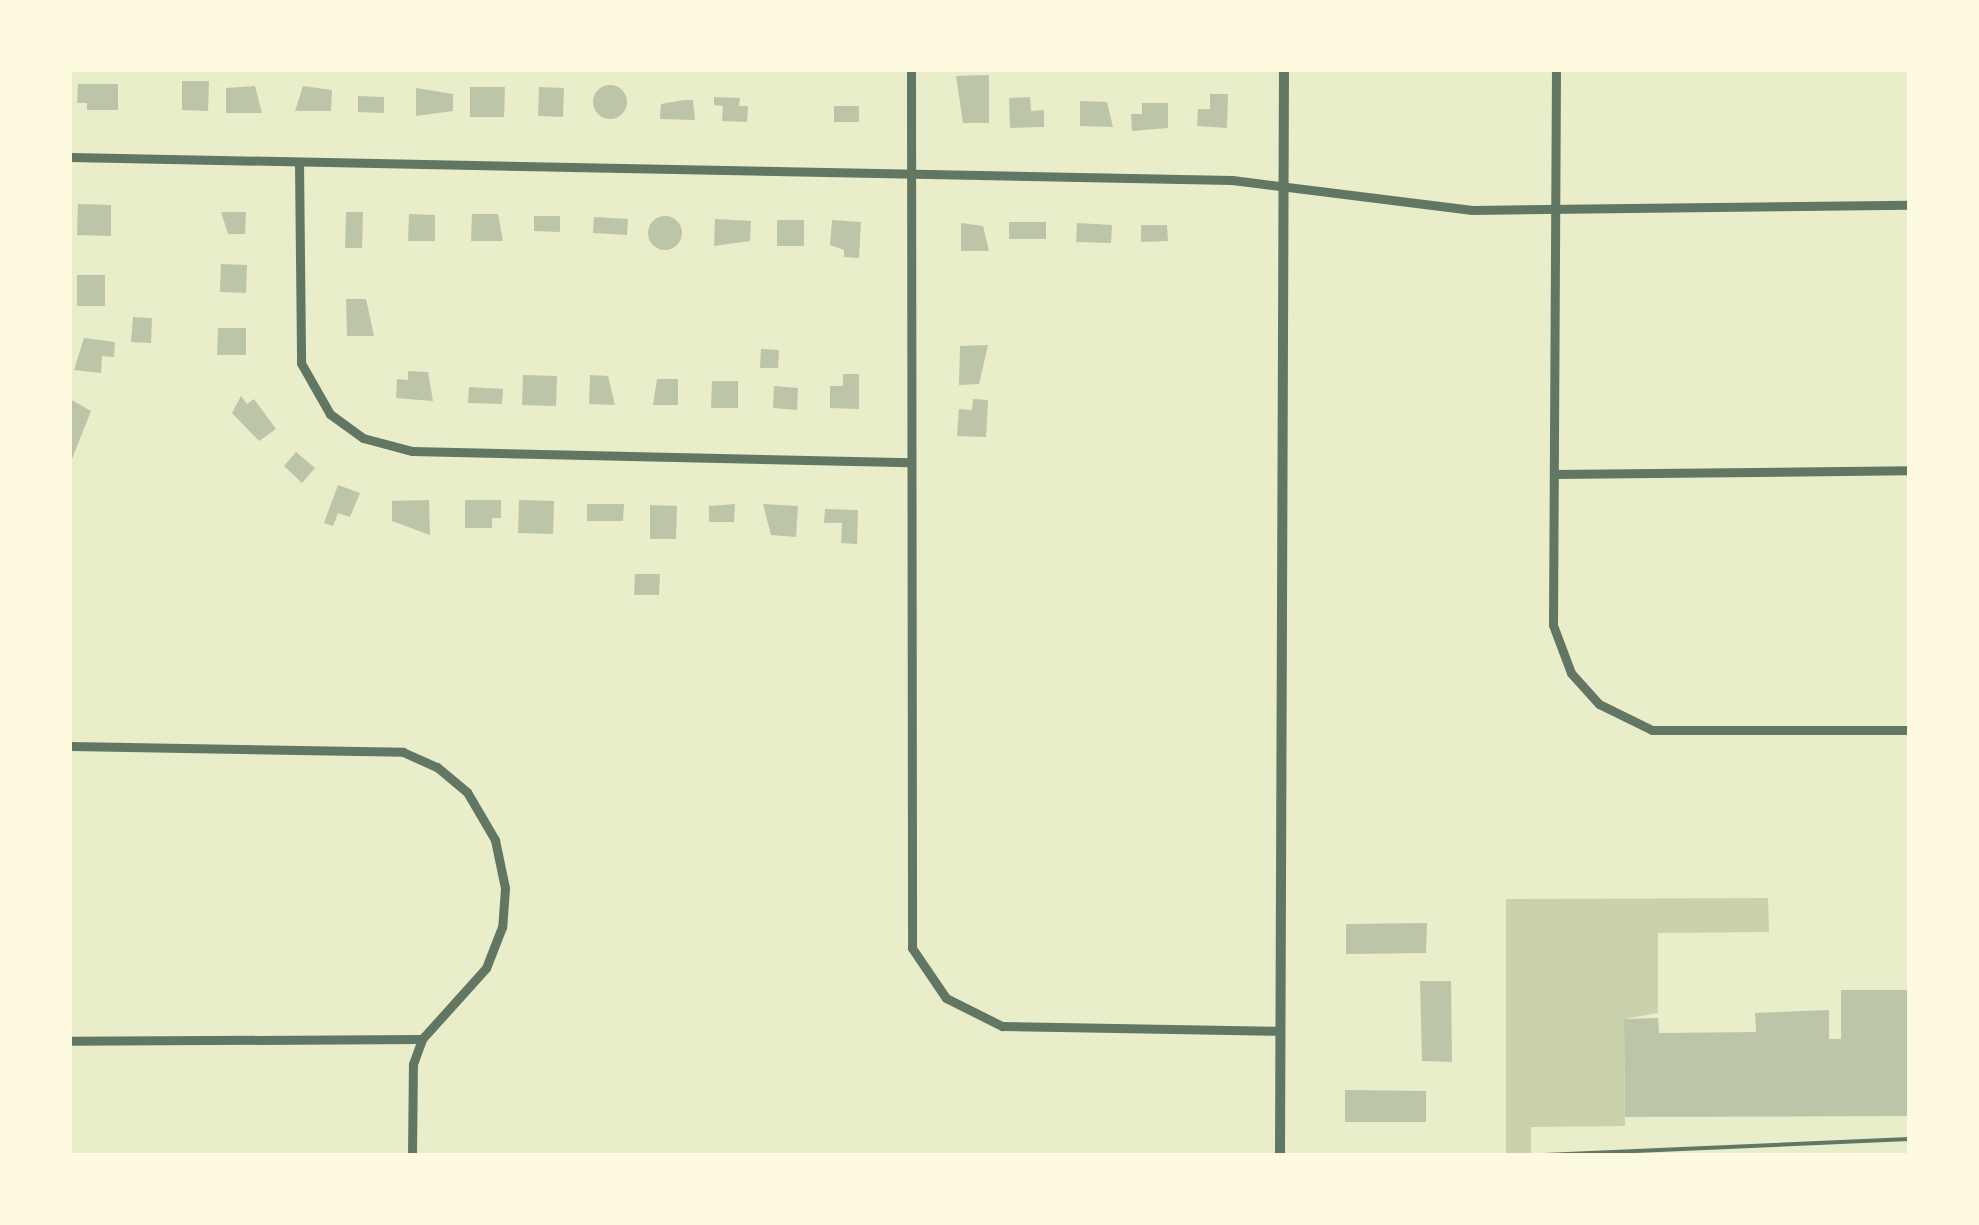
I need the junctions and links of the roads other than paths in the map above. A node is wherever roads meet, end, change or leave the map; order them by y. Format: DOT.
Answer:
graph roads {
  1 [pos="912,70"];
  2 [pos="1284,70"];
  3 [pos="1556,70"];
  4 [pos="70,157"];
  5 [pos="300,162"];
  6 [pos="910,174"];
  7 [pos="1283,183"];
  8 [pos="1909,205"];
  9 [pos="1556,209"];
  10 [pos="910,462"];
  11 [pos="1909,470"];
  12 [pos="1554,474"];
  13 [pos="1909,730"];
  14 [pos="70,746"];
  15 [pos="1280,1031"];
  16 [pos="422,1039"];
  17 [pos="70,1041"];
  18 [pos="1909,1139"];
  19 [pos="412,1155"];
  20 [pos="1280,1155"];
  21 [pos="1544,1155"];
  1 -- 6 [label="street"];
  2 -- 7 [label="street"];
  3 -- 9 [label="street"];
  4 -- 5 [label="street"];
  5 -- 6 [label="street"];
  5 -- 10 [label="street"];
  6 -- 7 [label="street"];
  6 -- 10 [label="street"];
  7 -- 9 [label="street"];
  7 -- 15 [label="street"];
  8 -- 9 [label="street"];
  9 -- 12 [label="street"];
  10 -- 15 [label="street"];
  11 -- 12 [label="street"];
  12 -- 13 [label="street"];
  14 -- 16 [label="street"];
  15 -- 20 [label="street"];
  16 -- 17 [label="street"];
  16 -- 19 [label="street"];
  18 -- 21 [label="lane"];
}
